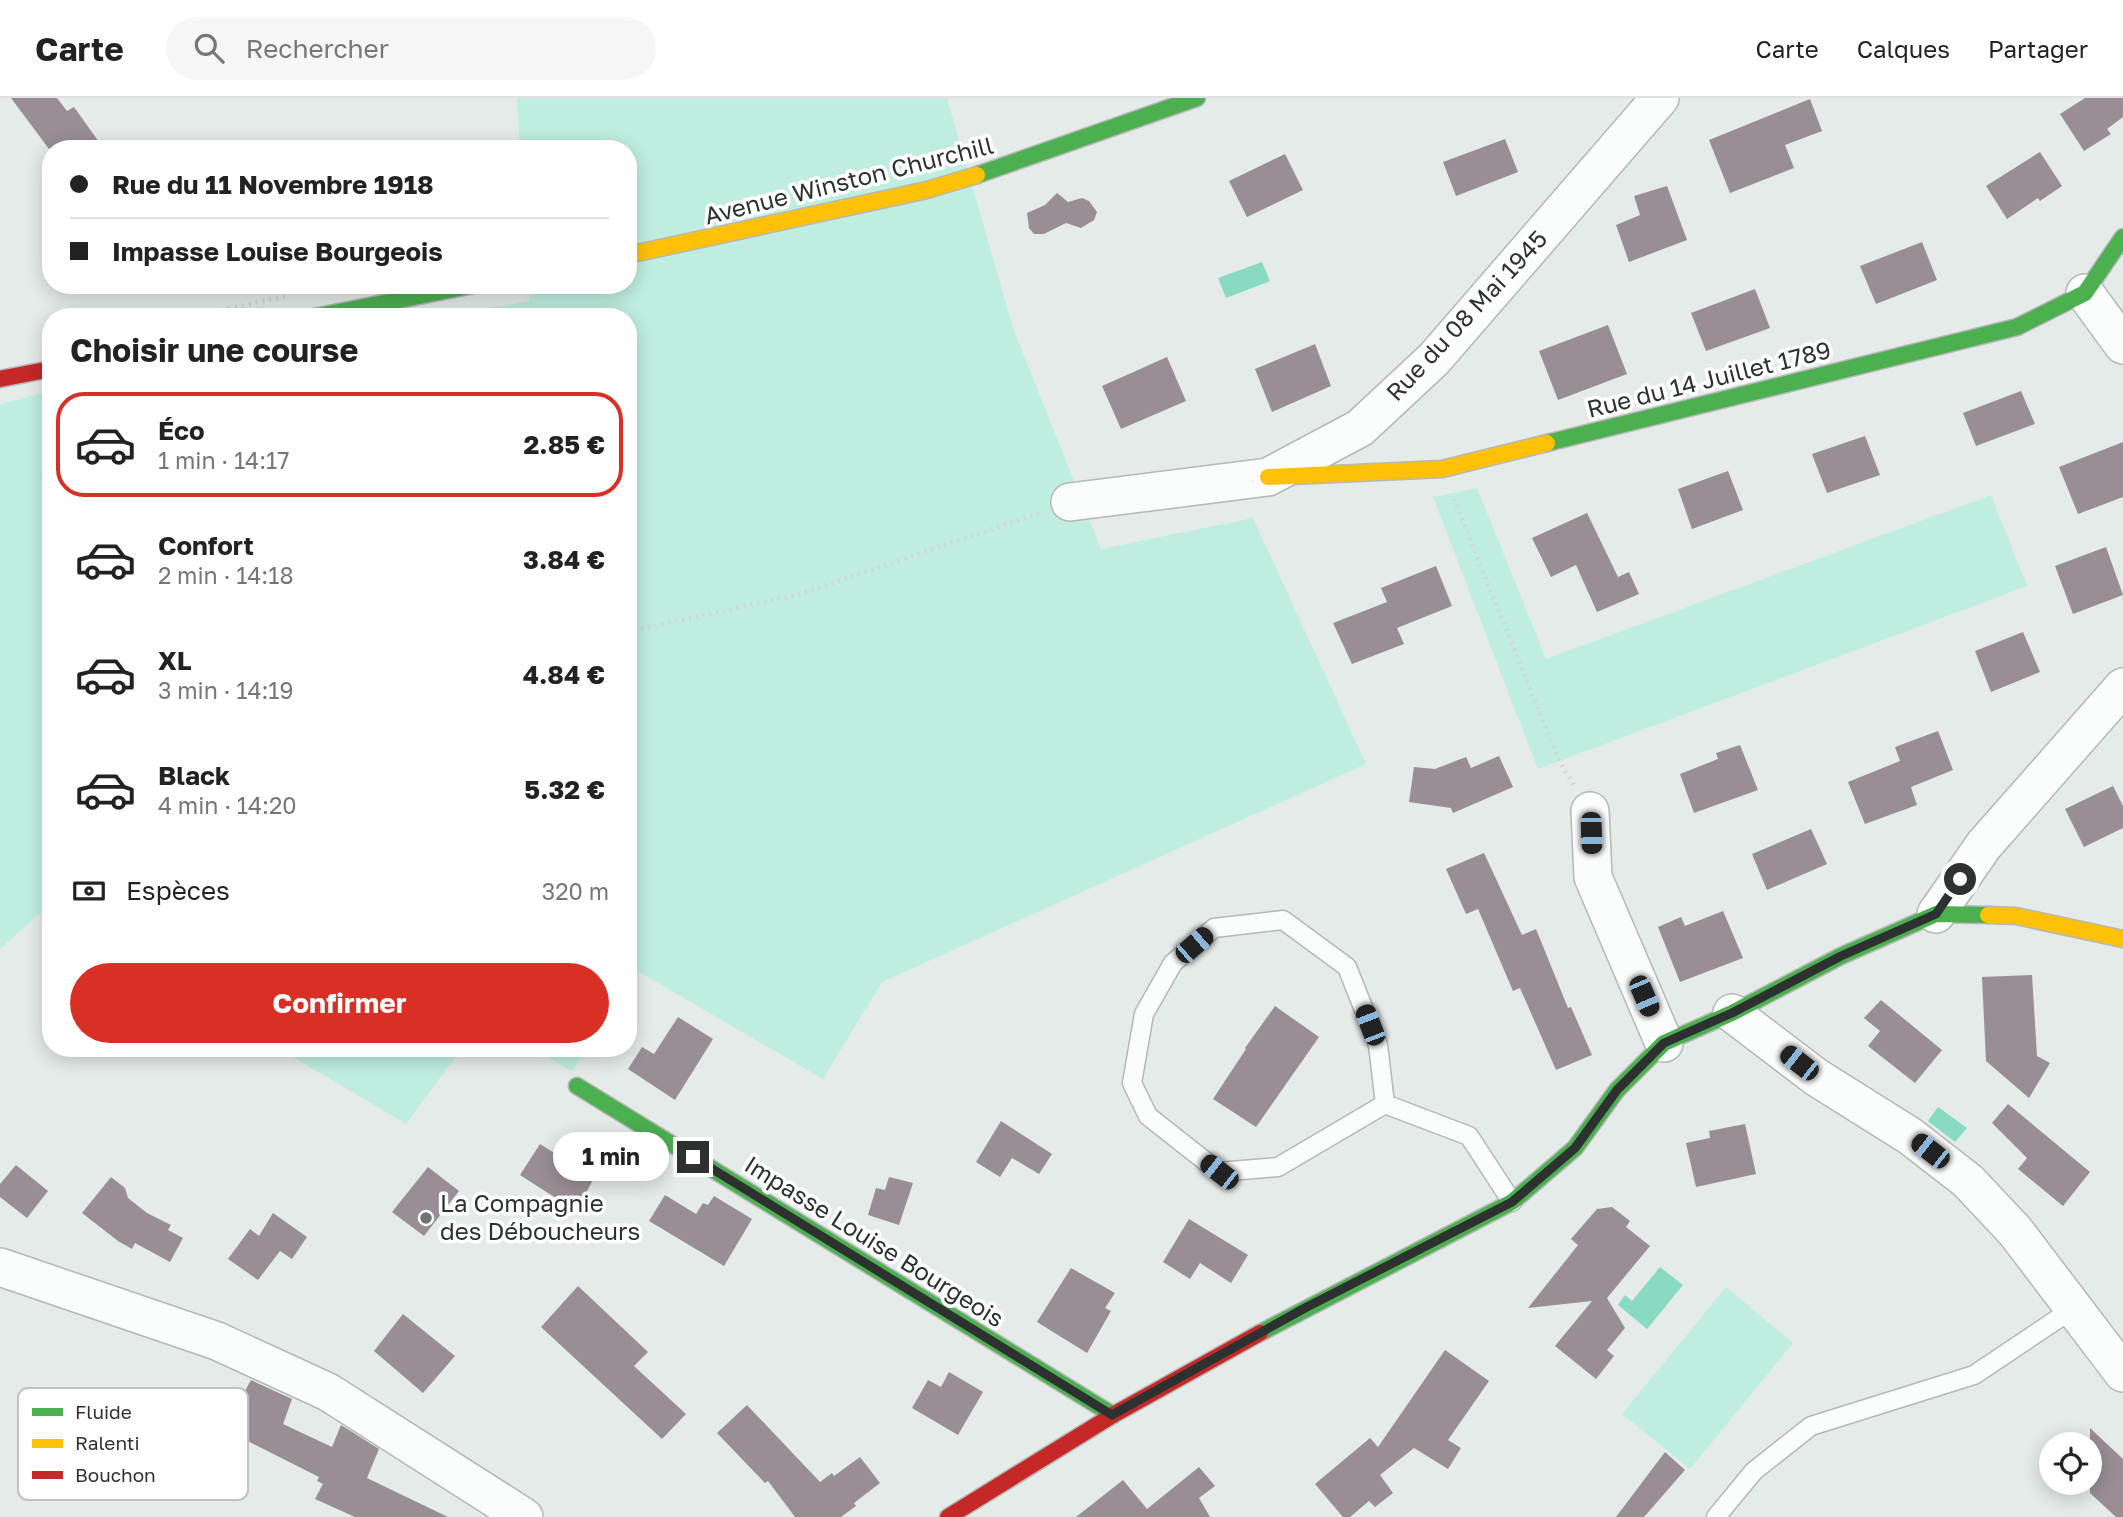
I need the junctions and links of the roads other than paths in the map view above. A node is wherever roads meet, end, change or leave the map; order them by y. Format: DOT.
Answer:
graph roads {
  1 [pos="1196,98"];
  2 [pos="1660,98"];
  3 [pos="2123,237"];
  4 [pos="637,253"];
  5 [pos="2085,293"];
  6 [pos="429,294"];
  7 [pos="359,308"];
  8 [pos="2123,345"];
  9 [pos="42,371"];
  10 [pos="0,379"];
  11 [pos="1268,477"];
  12 [pos="1070,502"];
  13 [pos="2123,687"];
  14 [pos="1590,811"];
  15 [pos="1936,914"];
  16 [pos="2123,939"];
  17 [pos="1732,1013"];
  18 [pos="1664,1043"];
  19 [pos="577,1086"];
  20 [pos="1385,1104"];
  21 [pos="1512,1202"];
  22 [pos="0,1267"];
  23 [pos="2074,1308"];
  24 [pos="2123,1373"];
  25 [pos="1112,1415"];
  26 [pos="524,1517"];
  27 [pos="948,1517"];
  28 [pos="1716,1517"];
  1 -- 4 [label="street, Avenue Winston Churchill"];
  2 -- 11 [label="street, Rue du 08 Mai 1945"];
  3 -- 5 [label="street, Rue du 14 Juillet 1789"];
  5 -- 8 [label="street"];
  5 -- 11 [label="street, Rue du 14 Juillet 1789"];
  6 -- 7 [label="street"];
  9 -- 10 [label="street"];
  11 -- 12 [label="street, Rue du 08 Mai 1945"];
  13 -- 15 [label="street"];
  14 -- 18 [label="street"];
  15 -- 16 [label="street"];
  15 -- 17 [label="street"];
  17 -- 18 [label="street"];
  17 -- 23 [label="street"];
  18 -- 21 [label="street"];
  19 -- 25 [label="street, Impasse Louise Bourgeois"];
  20 -- 20 [label="lane"];
  20 -- 21 [label="lane"];
  21 -- 25 [label="street"];
  22 -- 26 [label="street"];
  23 -- 24 [label="street"];
  23 -- 28 [label="lane"];
  25 -- 27 [label="street"];
}
